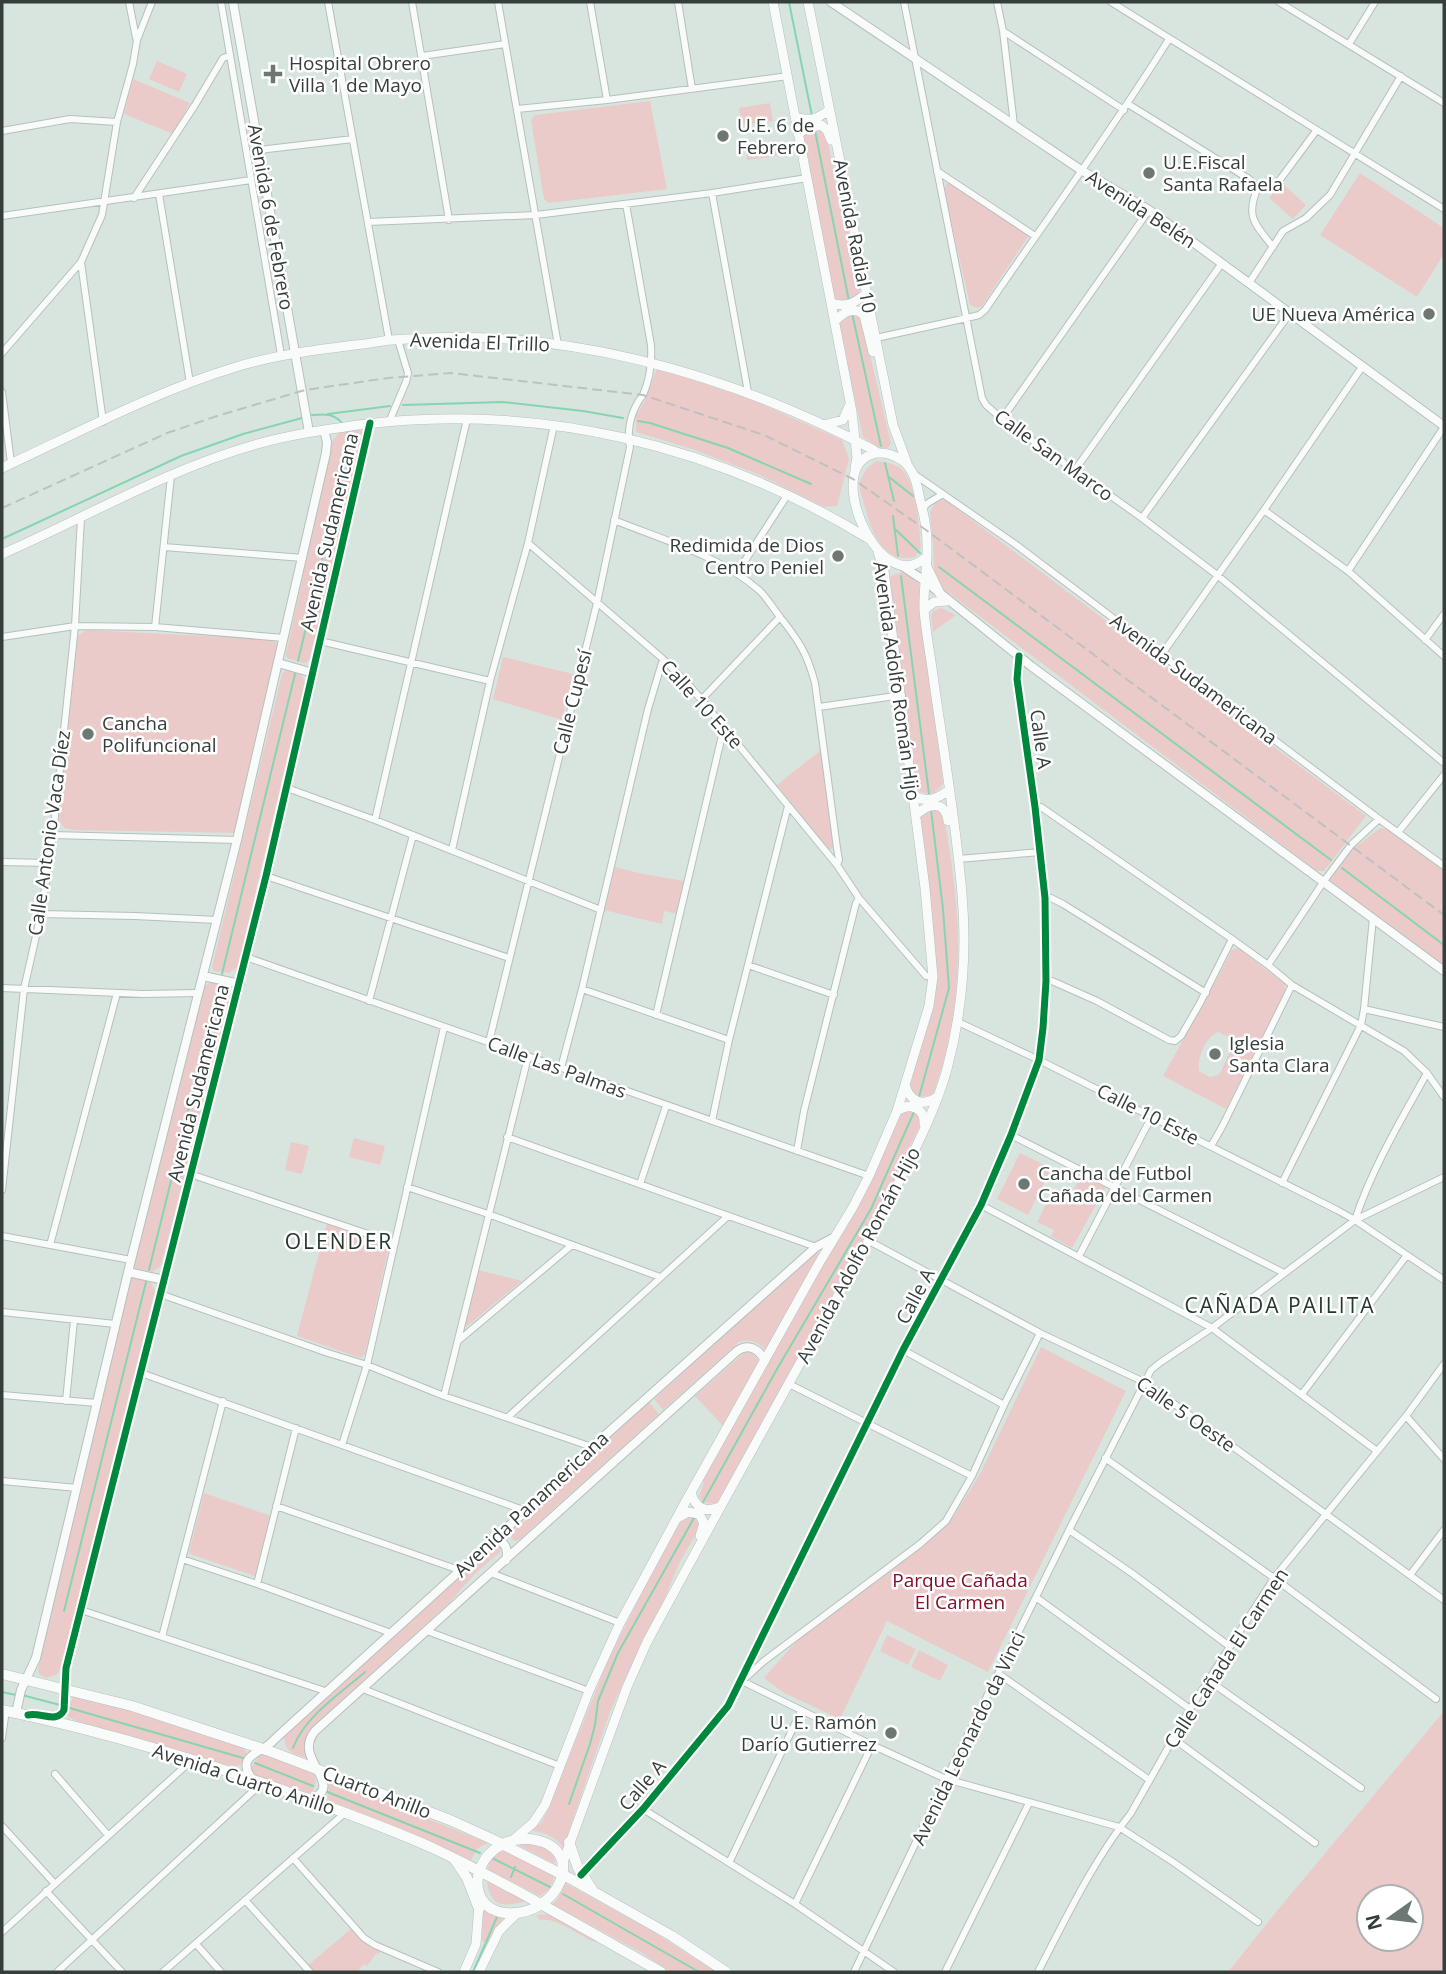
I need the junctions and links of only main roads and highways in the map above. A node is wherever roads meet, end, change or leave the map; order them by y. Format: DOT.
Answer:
graph roads {
  1 [pos="773,2"];
  2 [pos="808,2"];
  3 [pos="829,110"];
  4 [pos="798,118"];
  5 [pos="821,121"];
  6 [pos="801,132"];
  7 [pos="847,198"];
  8 [pos="863,296"];
  9 [pos="833,304"];
  10 [pos="836,319"];
  11 [pos="879,358"];
  12 [pos="850,403"];
  13 [pos="823,425"];
  14 [pos="856,440"];
  15 [pos="880,453"];
  16 [pos="6,466"];
  17 [pos="855,471"];
  18 [pos="911,471"];
  19 [pos="922,509"];
  20 [pos="870,540"];
  21 [pos="877,550"];
  22 [pos="2,554"];
  23 [pos="926,560"];
  24 [pos="924,610"];
  25 [pos="946,793"];
  26 [pos="916,797"];
  27 [pos="918,813"];
  28 [pos="962,898"];
  29 [pos="906,1088"];
  30 [pos="935,1099"];
  31 [pos="898,1110"];
  32 [pos="915,1150"];
  33 [pos="691,1493"];
  34 [pos="719,1508"];
  35 [pos="680,1517"];
  36 [pos="681,1579"];
  37 [pos="2,1674"];
  38 [pos="11,1710"];
  39 [pos="569,1842"];
  40 [pos="508,1843"];
  41 [pos="455,1859"];
  42 [pos="562,1870"];
  43 [pos="478,1877"];
  44 [pos="594,1892"];
  45 [pos="541,1903"];
  46 [pos="479,1909"];
  47 [pos="518,1912"];
  48 [pos="482,1971"];
  49 [pos="464,1972"];
  50 [pos="662,1972"];
  51 [pos="726,1972"];
  1 -- 4 [label="main road, Avenida Radial 10"];
  2 -- 3 [label="main road, Avenida Radial 10"];
  3 -- 5 [label="main road"];
  3 -- 7 [label="main road, Avenida Radial 10"];
  4 -- 5 [label="main road"];
  4 -- 6 [label="main road, Avenida Radial 10"];
  5 -- 6 [label="main road"];
  5 -- 7 [label="main road"];
  6 -- 9 [label="main road, Avenida Radial 10"];
  7 -- 8 [label="main road, Avenida Radial 10"];
  8 -- 9 [label="main road"];
  8 -- 11 [label="main road, Avenida Radial 10"];
  9 -- 10 [label="main road, Avenida Radial 10"];
  10 -- 11 [label="main road"];
  10 -- 12 [label="main road, Avenida Radial 10"];
  11 -- 18 [label="main road, Avenida Radial 10"];
  12 -- 13 [label="main road"];
  12 -- 14 [label="main road, Avenida Radial 10"];
  13 -- 14 [label="main road, Avenida El Trillo"];
  13 -- 16 [label="main road, Avenida El Trillo"];
  14 -- 15 [label="main road, Avenida El Trillo"];
  14 -- 17 [label="main road, Avenida Radial 10"];
  15 -- 17 [label="main road"];
  15 -- 18 [label="main road, Avenida El Trillo"];
  17 -- 20 [label="main road, Avenida Radial 10"];
  18 -- 19 [label="main road, Avenida Radial 10"];
  19 -- 23 [label="main road, Avenida Adolfo Román Hijo"];
  20 -- 21 [label="main road"];
  20 -- 22 [label="main road"];
  21 -- 23 [label="main road"];
  21 -- 26 [label="main road, Avenida Adolfo Román Hijo"];
  23 -- 24 [label="main road, Avenida Adolfo Román Hijo"];
  23 -- 24 [label="main road"];
  24 -- 25 [label="main road, Avenida Adolfo Román Hijo"];
  25 -- 26 [label="main road"];
  25 -- 28 [label="main road, Avenida Adolfo Román Hijo"];
  26 -- 27 [label="main road, Avenida Adolfo Román Hijo"];
  27 -- 28 [label="main road"];
  27 -- 29 [label="main road, Avenida Adolfo Román Hijo"];
  28 -- 30 [label="main road, Avenida Adolfo Román Hijo"];
  29 -- 30 [label="main road"];
  29 -- 31 [label="main road, Avenida Adolfo Román Hijo"];
  30 -- 32 [label="main road, Avenida Adolfo Román Hijo"];
  31 -- 32 [label="main road"];
  31 -- 33 [label="main road, Avenida Adolfo Román Hijo"];
  32 -- 34 [label="main road, Avenida Adolfo Román Hijo"];
  33 -- 34 [label="main road"];
  33 -- 35 [label="main road, Avenida Adolfo Román Hijo"];
  34 -- 36 [label="main road, Avenida Adolfo Román Hijo"];
  35 -- 36 [label="main road"];
  35 -- 40 [label="main road, Avenida Adolfo Román Hijo"];
  36 -- 39 [label="main road, Avenida Adolfo Román Hijo"];
  37 -- 40 [label="highway, Cuarto Anillo"];
  38 -- 41 [label="highway, Avenida Cuarto Anillo"];
  39 -- 42 [label="main road, Avenida Adolfo Román Hijo"];
  39 -- 44 [label="highway"];
  40 -- 42 [label="highway, Cuarto Anillo"];
  40 -- 42 [label="highway"];
  40 -- 43 [label="highway"];
  41 -- 43 [label="highway, Avenida Cuarto Anillo"];
  41 -- 46 [label="highway"];
  42 -- 44 [label="highway, Cuarto Anillo"];
  42 -- 45 [label="highway"];
  43 -- 45 [label="highway"];
  43 -- 46 [label="main road"];
  43 -- 47 [label="highway"];
  44 -- 51 [label="highway, Cuarto Anillo"];
  45 -- 47 [label="highway"];
  45 -- 50 [label="highway"];
  46 -- 49 [label="main road"];
  47 -- 48 [label="main road"];
}
